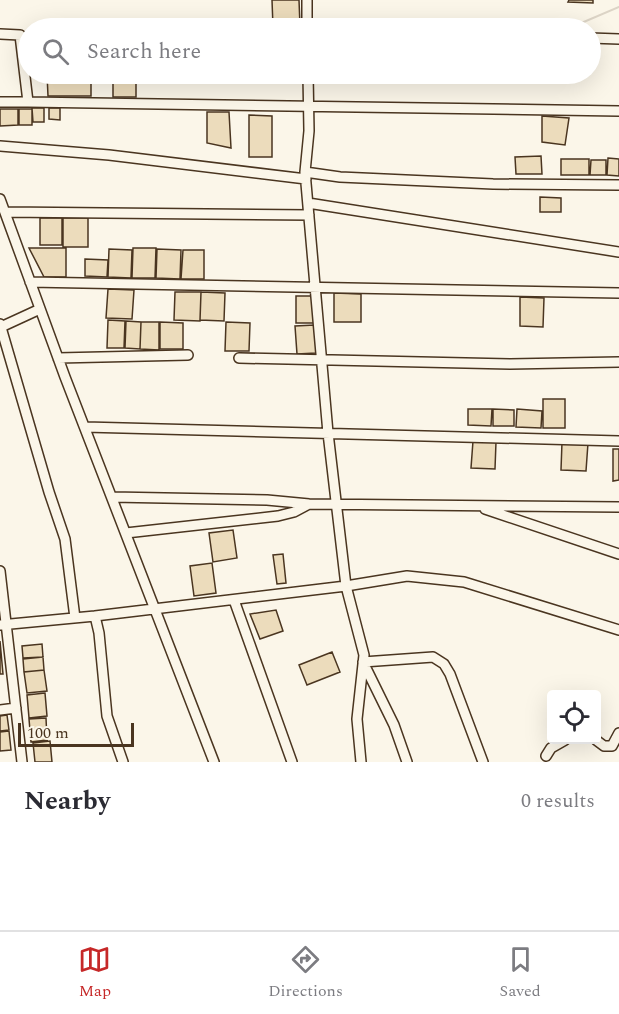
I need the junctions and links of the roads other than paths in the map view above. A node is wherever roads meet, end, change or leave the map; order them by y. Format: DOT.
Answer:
graph roads {
  1 [pos="307,0"];
  2 [pos="307,18"];
  3 [pos="0,34"];
  4 [pos="18,35"];
  5 [pos="601,38"];
  6 [pos="619,39"];
  7 [pos="27,84"];
  8 [pos="308,84"];
  9 [pos="0,102"];
  10 [pos="28,102"];
  11 [pos="309,105"];
  12 [pos="619,111"];
  13 [pos="0,146"];
  14 [pos="306,175"];
  15 [pos="619,185"];
  16 [pos="0,199"];
  17 [pos="308,203"];
  18 [pos="5,212"];
  19 [pos="309,215"];
  20 [pos="619,252"];
  21 [pos="30,282"];
  22 [pos="315,287"];
  23 [pos="619,293"];
  24 [pos="40,309"];
  25 [pos="0,325"];
  26 [pos="188,355"];
  27 [pos="58,358"];
  28 [pos="239,358"];
  29 [pos="322,360"];
  30 [pos="619,362"];
  31 [pos="85,427"];
  32 [pos="328,433"];
  33 [pos="619,441"];
  34 [pos="112,497"];
  35 [pos="309,504"];
  36 [pos="336,504"];
  37 [pos="477,506"];
  38 [pos="619,507"];
  39 [pos="126,533"];
  40 [pos="619,554"];
  41 [pos="0,571"];
  42 [pos="346,586"];
  43 [pos="234,600"];
  44 [pos="156,609"];
  45 [pos="95,616"];
  46 [pos="75,618"];
  47 [pos="3,624"];
  48 [pos="619,630"];
  49 [pos="363,662"];
  50 [pos="16,708"];
  51 [pos="0,710"];
  52 [pos="619,733"];
  53 [pos="558,744"];
  54 [pos="601,744"];
  55 [pos="546,756"];
  56 [pos="21,762"];
  57 [pos="123,762"];
  58 [pos="214,762"];
  59 [pos="292,762"];
  60 [pos="361,762"];
  61 [pos="406,762"];
  62 [pos="483,762"];
  1 -- 2 [label="street"];
  3 -- 4 [label="street"];
  5 -- 6 [label="street"];
  7 -- 10 [label="street"];
  8 -- 11 [label="street"];
  9 -- 10 [label="street"];
  10 -- 11 [label="street"];
  11 -- 12 [label="street"];
  11 -- 14 [label="street"];
  13 -- 14 [label="street"];
  14 -- 15 [label="street"];
  14 -- 17 [label="street"];
  16 -- 18 [label="street"];
  17 -- 19 [label="street"];
  17 -- 20 [label="street"];
  18 -- 19 [label="street"];
  18 -- 21 [label="street"];
  19 -- 22 [label="street"];
  21 -- 22 [label="street"];
  21 -- 24 [label="street"];
  22 -- 23 [label="street"];
  22 -- 29 [label="street"];
  24 -- 25 [label="street"];
  24 -- 27 [label="street"];
  25 -- 46 [label="street"];
  26 -- 27 [label="street"];
  27 -- 31 [label="street"];
  28 -- 29 [label="street"];
  29 -- 30 [label="street"];
  29 -- 32 [label="street"];
  31 -- 32 [label="street"];
  31 -- 34 [label="street"];
  32 -- 33 [label="street"];
  32 -- 36 [label="street"];
  34 -- 35 [label="street"];
  34 -- 39 [label="street"];
  35 -- 36 [label="street"];
  35 -- 39 [label="street"];
  36 -- 37 [label="street"];
  36 -- 42 [label="street"];
  37 -- 38 [label="street"];
  37 -- 40 [label="street"];
  39 -- 44 [label="street"];
  41 -- 47 [label="street"];
  42 -- 43 [label="street"];
  42 -- 48 [label="street"];
  42 -- 49 [label="street"];
  43 -- 44 [label="street"];
  43 -- 59 [label="street"];
  44 -- 45 [label="street"];
  44 -- 58 [label="street"];
  45 -- 46 [label="street"];
  45 -- 57 [label="street"];
  46 -- 47 [label="street"];
  47 -- 50 [label="street"];
  49 -- 60 [label="street"];
  49 -- 61 [label="street"];
  49 -- 62 [label="street"];
  50 -- 51 [label="street"];
  50 -- 56 [label="street"];
  52 -- 54 [label="street"];
  53 -- 55 [label="street"];
}
